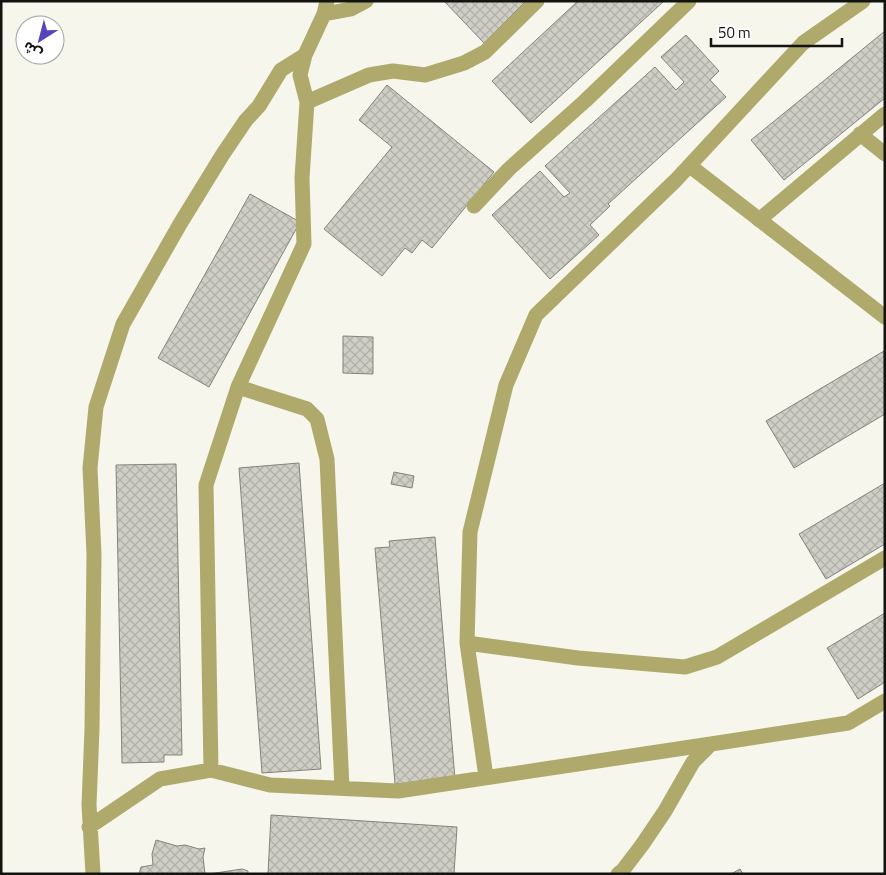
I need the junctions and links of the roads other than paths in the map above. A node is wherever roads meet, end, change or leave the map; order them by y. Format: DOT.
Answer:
graph roads {
  1 [pos="366,1"];
  2 [pos="537,1"];
  3 [pos="689,1"];
  4 [pos="863,1"];
  5 [pos="326,8"];
  6 [pos="305,55"];
  7 [pos="307,102"];
  8 [pos="885,114"];
  9 [pos="860,134"];
  10 [pos="885,154"];
  11 [pos="690,166"];
  12 [pos="474,206"];
  13 [pos="759,220"];
  14 [pos="885,317"];
  15 [pos="238,387"];
  16 [pos="885,558"];
  17 [pos="467,643"];
  18 [pos="885,701"];
  19 [pos="711,744"];
  20 [pos="211,770"];
  21 [pos="486,777"];
  22 [pos="342,788"];
  23 [pos="89,827"];
  24 [pos="93,874"];
  25 [pos="618,874"];
  1 -- 5 [label="street"];
  2 -- 7 [label="street"];
  3 -- 12 [label="street"];
  4 -- 11 [label="street"];
  5 -- 6 [label="street"];
  6 -- 7 [label="street"];
  6 -- 23 [label="street"];
  7 -- 15 [label="street"];
  8 -- 9 [label="street"];
  9 -- 10 [label="street"];
  9 -- 13 [label="street"];
  11 -- 13 [label="street"];
  11 -- 17 [label="street"];
  13 -- 14 [label="street"];
  15 -- 20 [label="street"];
  15 -- 22 [label="street"];
  16 -- 17 [label="street"];
  17 -- 21 [label="street"];
  18 -- 19 [label="street"];
  19 -- 21 [label="street"];
  19 -- 25 [label="street"];
  20 -- 22 [label="street"];
  20 -- 23 [label="street"];
  21 -- 22 [label="street"];
  23 -- 24 [label="street"];
}
